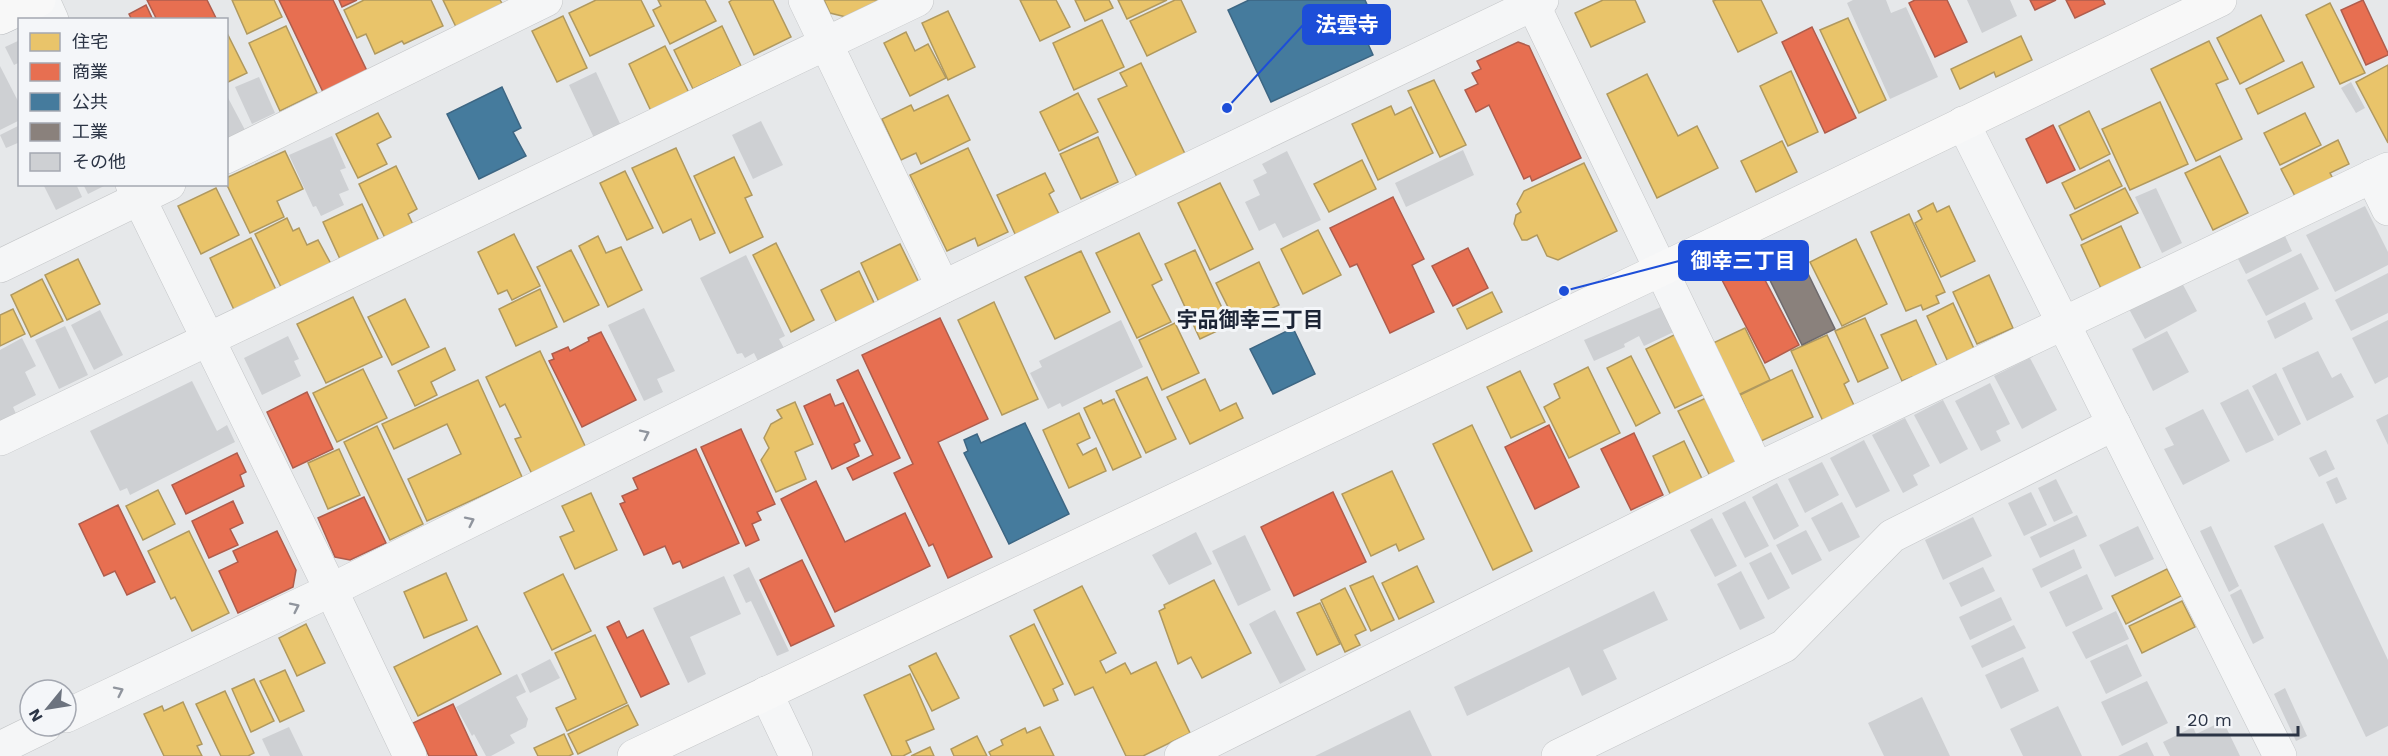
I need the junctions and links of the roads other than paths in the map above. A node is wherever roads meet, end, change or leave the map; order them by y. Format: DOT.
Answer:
graph roads {
  1 [pos="41,0"];
  2 [pos="546,0"];
  3 [pos="805,0"];
  4 [pos="917,0"];
  5 [pos="2220,0"];
  6 [pos="1535,2"];
  7 [pos="0,18"];
  8 [pos="51,18"];
  9 [pos="826,43"];
  10 [pos="1964,123"];
  11 [pos="228,156"];
  12 [pos="2380,173"];
  13 [pos="161,186"];
  14 [pos="136,192"];
  15 [pos="2388,209"];
  16 [pos="0,266"];
  17 [pos="1660,270"];
  18 [pos="943,287"];
  19 [pos="2063,322"];
  20 [pos="207,338"];
  21 [pos="2114,424"];
  22 [pos="0,439"];
  23 [pos="1757,470"];
  24 [pos="331,590"];
  25 [pos="766,693"];
  26 [pos="78,710"];
  27 [pos="20,738"];
  28 [pos="0,748"];
  29 [pos="410,756"];
  30 [pos="634,756"];
  31 [pos="796,756"];
  32 [pos="1180,756"];
  33 [pos="1558,756"];
  34 [pos="2280,756"];
  1 -- 7 [label="main road"];
  1 -- 8 [label="street"];
  2 -- 11 [label="street"];
  3 -- 9 [label="street"];
  4 -- 9 [label="street"];
  5 -- 10 [label="main road"];
  6 -- 17 [label="street"];
  6 -- 18 [label="street"];
  9 -- 18 [label="street"];
  9 -- 20 [label="street"];
  10 -- 17 [label="main road"];
  10 -- 19 [label="street"];
  12 -- 15 [label="street"];
  12 -- 19 [label="street"];
  13 -- 14 [label="street"];
  14 -- 16 [label="street"];
  14 -- 20 [label="street"];
  17 -- 23 [label="street"];
  17 -- 25 [label="main road"];
  24 -- 18 [label="street, one-way"];
  19 -- 21 [label="street"];
  19 -- 23 [label="street"];
  20 -- 22 [label="street"];
  20 -- 24 [label="street"];
  21 -- 33 [label="street"];
  21 -- 34 [label="street"];
  23 -- 32 [label="street"];
  26 -- 24 [label="street, one-way"];
  24 -- 29 [label="street"];
  25 -- 30 [label="main road"];
  25 -- 31 [label="street"];
  27 -- 28 [label="street"];
}
